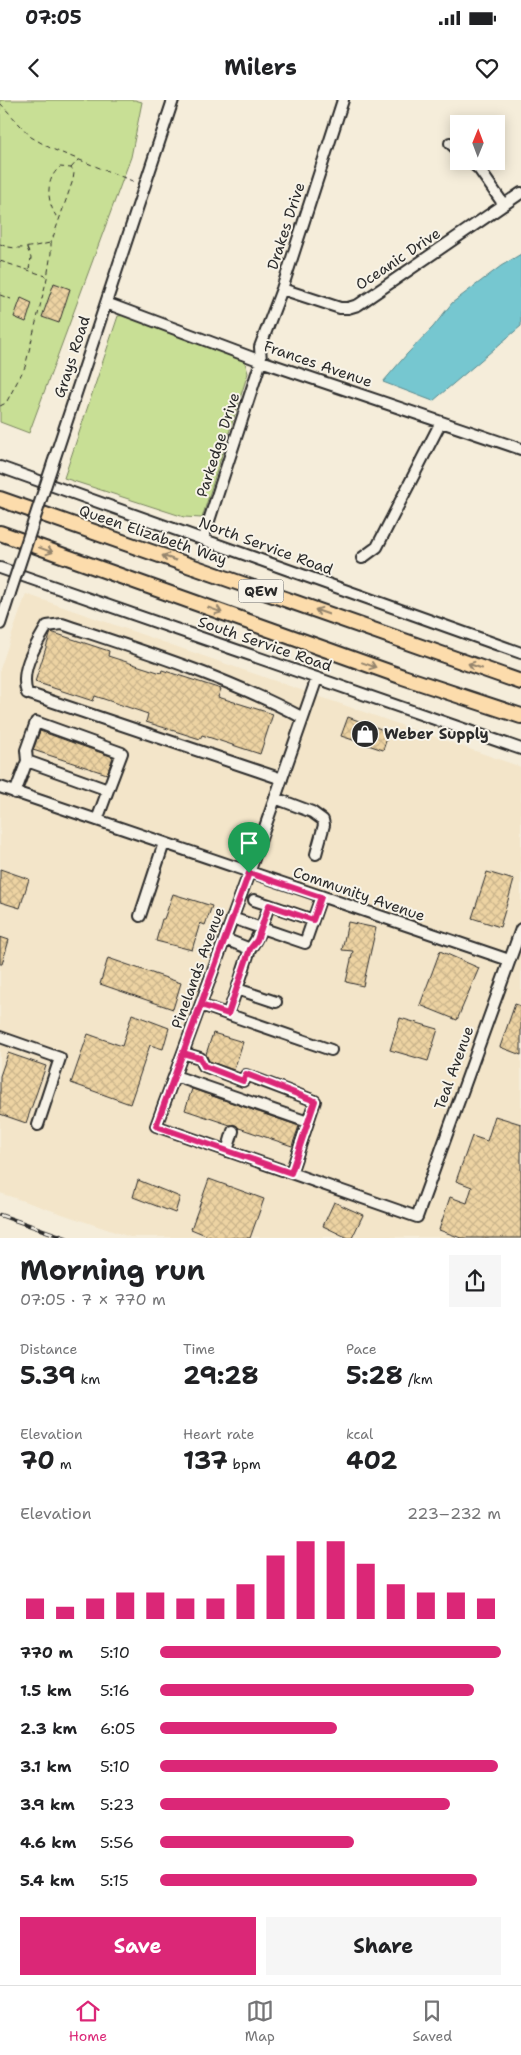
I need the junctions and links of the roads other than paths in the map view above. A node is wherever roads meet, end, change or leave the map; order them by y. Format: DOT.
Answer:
graph roads {
  1 [pos="173,100"];
  2 [pos="343,100"];
  3 [pos="479,170"];
  4 [pos="521,193"];
  5 [pos="504,204"];
  6 [pos="282,289"];
  7 [pos="106,303"];
  8 [pos="262,361"];
  9 [pos="441,422"];
  10 [pos="521,449"];
  11 [pos="0,467"];
  12 [pos="0,499"];
  13 [pos="0,533"];
  14 [pos="203,539"];
  15 [pos="362,558"];
  16 [pos="0,568"];
  17 [pos="0,624"];
  18 [pos="521,653"];
  19 [pos="317,678"];
  20 [pos="521,682"];
  21 [pos="521,716"];
  22 [pos="303,718"];
  23 [pos="521,749"];
  24 [pos="27,761"];
  25 [pos="282,779"];
  26 [pos="0,787"];
  27 [pos="108,790"];
  28 [pos="15,793"];
  29 [pos="275,798"];
  30 [pos="97,820"];
  31 [pos="164,843"];
  32 [pos="316,854"];
  33 [pos="249,873"];
  34 [pos="321,897"];
  35 [pos="254,900"];
  36 [pos="269,905"];
  37 [pos="140,916"];
  38 [pos="232,918"];
  39 [pos="313,920"];
  40 [pos="261,928"];
  41 [pos="521,929"];
  42 [pos="225,939"];
  43 [pos="250,949"];
  44 [pos="509,960"];
  45 [pos="238,989"];
  46 [pos="276,1002"];
  47 [pos="201,1005"];
  48 [pos="228,1014"];
  49 [pos="0,1038"];
  50 [pos="331,1050"];
  51 [pos="183,1053"];
  52 [pos="175,1076"];
  53 [pos="308,1122"];
  54 [pos="38,1125"];
  55 [pos="233,1131"];
  56 [pos="226,1151"];
  57 [pos="291,1173"];
  1 -- 7 [label="street, Grays Road"];
  2 -- 6 [label="street, Drakes Drive"];
  3 -- 5 [label="street"];
  4 -- 5 [label="street, Oceanic Drive"];
  5 -- 6 [label="street, Oceanic Drive"];
  6 -- 8 [label="street, Drakes Drive"];
  7 -- 8 [label="street, Frances Avenue"];
  7 -- 17 [label="street, Grays Road, bridge"];
  8 -- 9 [label="street, Frances Avenue"];
  8 -- 14 [label="street, Parkedge Drive"];
  9 -- 10 [label="street, Frances Avenue"];
  9 -- 15 [label="street"];
  11 -- 14 [label="street, North Service Road"];
  20 -- 12 [label="highway, Queen Elizabeth Way / QEW, one-way"];
  13 -- 21 [label="highway, QEW, one-way"];
  14 -- 18 [label="street, North Service Road"];
  16 -- 19 [label="street, South Service Road"];
  19 -- 22 [label="street, Pinelands Avenue"];
  19 -- 23 [label="street, South Service Road"];
  22 -- 25 [label="street, Pinelands Avenue"];
  22 -- 25 [label="street"];
  24 -- 27 [label="street"];
  24 -- 27 [label="street"];
  24 -- 28 [label="street"];
  25 -- 29 [label="street, Pinelands Avenue"];
  26 -- 28 [label="street, Community Avenue"];
  27 -- 30 [label="street"];
  28 -- 30 [label="street, Community Avenue"];
  29 -- 32 [label="street"];
  29 -- 33 [label="street, Pinelands Avenue"];
  30 -- 31 [label="street, Community Avenue"];
  31 -- 33 [label="street, Community Avenue"];
  31 -- 37 [label="street"];
  33 -- 34 [label="street, Community Avenue"];
  33 -- 38 [label="street, Pinelands Avenue"];
  34 -- 39 [label="street"];
  34 -- 44 [label="street, Community Avenue"];
  35 -- 36 [label="street"];
  36 -- 39 [label="street"];
  36 -- 40 [label="street"];
  38 -- 40 [label="street"];
  38 -- 42 [label="street, Pinelands Avenue"];
  39 -- 40 [label="street"];
  40 -- 43 [label="street"];
  41 -- 44 [label="street, Teal Avenue"];
  42 -- 43 [label="street"];
  42 -- 47 [label="street, Pinelands Avenue"];
  43 -- 45 [label="street"];
  44 -- 57 [label="street, Teal Avenue"];
  45 -- 46 [label="street"];
  45 -- 48 [label="street"];
  47 -- 48 [label="street"];
  47 -- 51 [label="street, Pinelands Avenue"];
  48 -- 50 [label="street"];
  49 -- 54 [label="street"];
  51 -- 52 [label="street, Pinelands Avenue"];
  51 -- 53 [label="street"];
  52 -- 53 [label="street"];
  52 -- 56 [label="street, Pinelands Avenue"];
  53 -- 57 [label="street"];
  55 -- 56 [label="street"];
  56 -- 57 [label="street"];
}
